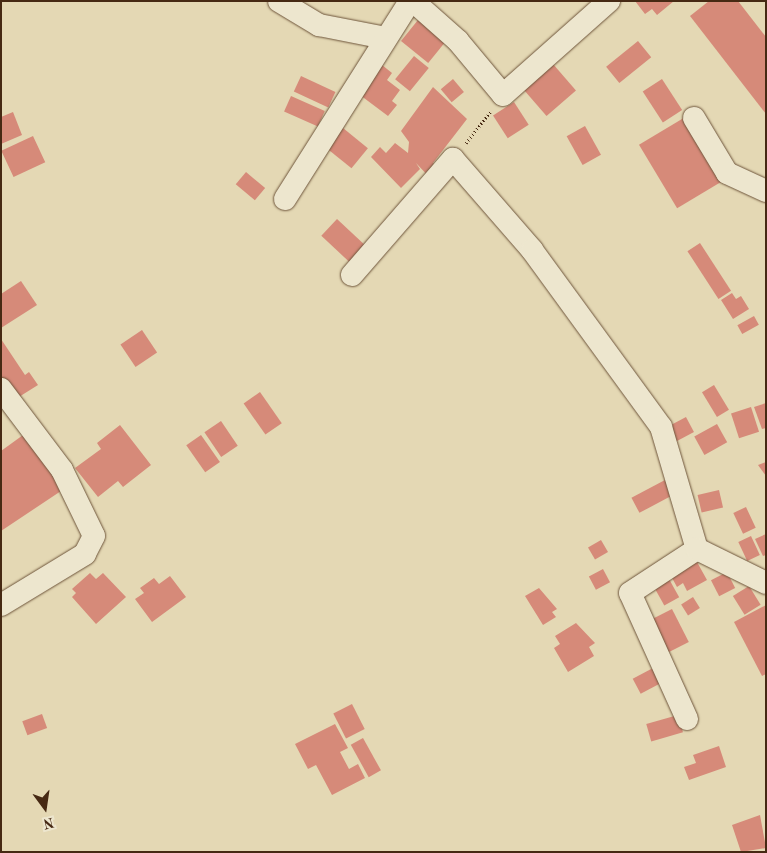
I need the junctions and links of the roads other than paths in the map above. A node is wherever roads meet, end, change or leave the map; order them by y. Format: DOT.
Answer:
graph roads {
  1 [pos="279,1"];
  2 [pos="412,1"];
  3 [pos="609,1"];
  4 [pos="385,38"];
  5 [pos="694,118"];
  6 [pos="766,191"];
  7 [pos="285,200"];
  8 [pos="352,275"];
  9 [pos="1,389"];
  10 [pos="697,550"];
  11 [pos="766,583"];
  12 [pos="1,605"];
  13 [pos="687,719"];
  1 -- 4 [label="street"];
  2 -- 3 [label="street"];
  2 -- 4 [label="street"];
  4 -- 7 [label="street"];
  5 -- 6 [label="street"];
  8 -- 10 [label="street"];
  9 -- 12 [label="street"];
  10 -- 11 [label="street"];
  10 -- 13 [label="street"];
}
